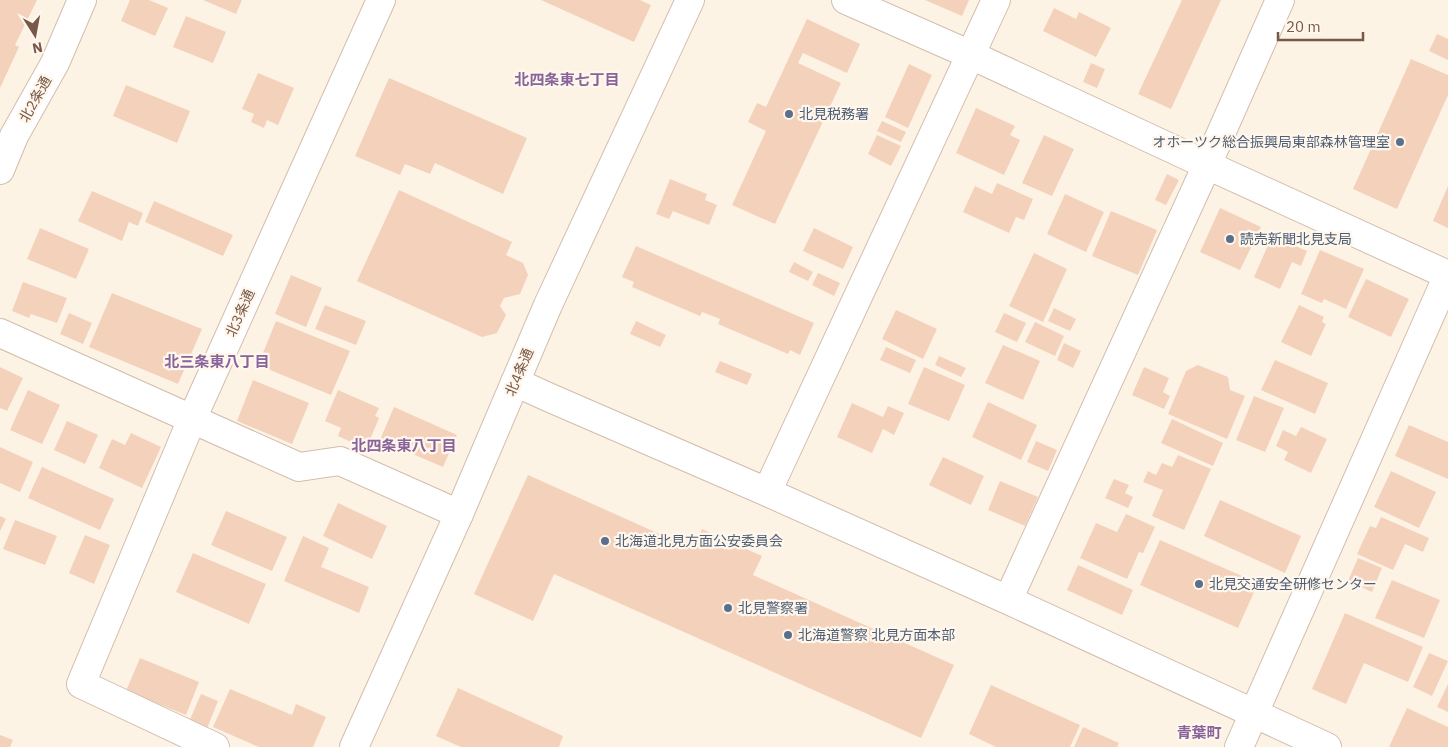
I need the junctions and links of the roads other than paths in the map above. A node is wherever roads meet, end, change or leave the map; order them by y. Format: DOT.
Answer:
graph roads {
  1 [pos="82,0"];
  2 [pos="381,0"];
  3 [pos="690,0"];
  4 [pos="846,0"];
  5 [pos="996,0"];
  6 [pos="1280,0"];
  7 [pos="971,55"];
  8 [pos="1207,165"];
  9 [pos="0,170"];
  10 [pos="1448,275"];
  11 [pos="0,333"];
  12 [pos="515,382"];
  13 [pos="192,419"];
  14 [pos="767,492"];
  15 [pos="458,514"];
  16 [pos="1008,600"];
  17 [pos="1254,714"];
  18 [pos="215,747"];
  19 [pos="354,747"];
  20 [pos="1239,747"];
  21 [pos="1327,747"];
  1 -- 9 [label="street, 北2条通"];
  2 -- 13 [label="street, 北3条通"];
  3 -- 12 [label="street, 北4条通"];
  4 -- 7 [label="street"];
  5 -- 7 [label="street"];
  6 -- 8 [label="street"];
  7 -- 8 [label="street"];
  7 -- 14 [label="street"];
  8 -- 10 [label="street"];
  8 -- 16 [label="street"];
  10 -- 17 [label="street"];
  11 -- 13 [label="street"];
  12 -- 14 [label="street"];
  12 -- 15 [label="street, 北4条通"];
  13 -- 15 [label="street"];
  13 -- 18 [label="street, 北3条通"];
  14 -- 16 [label="street"];
  15 -- 19 [label="street, 北4条通"];
  16 -- 17 [label="street"];
  17 -- 20 [label="street"];
  17 -- 21 [label="street"];
}
